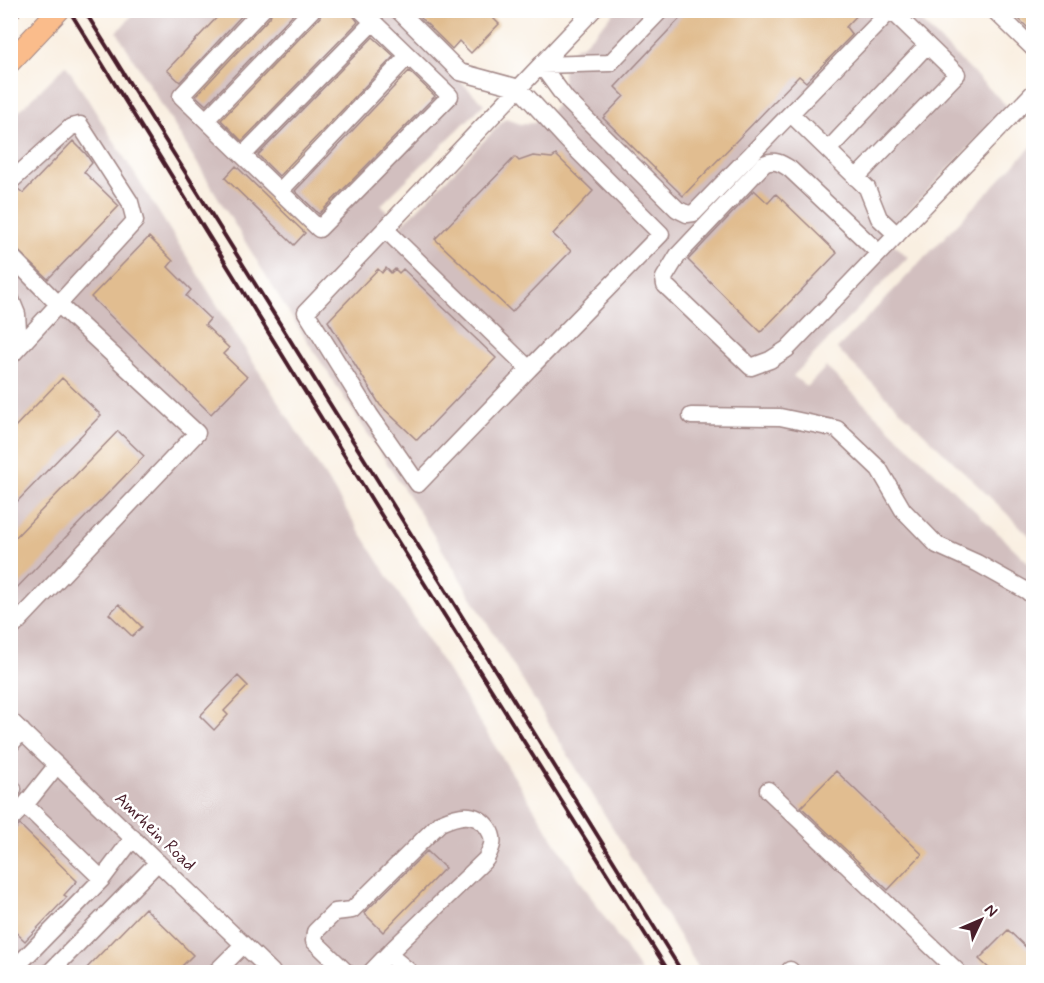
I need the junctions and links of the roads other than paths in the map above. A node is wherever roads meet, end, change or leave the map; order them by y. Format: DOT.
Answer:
graph roads {
  1 [pos="59,10"];
  2 [pos="262,10"];
  3 [pos="312,10"];
  4 [pos="398,10"];
  5 [pos="593,10"];
  6 [pos="661,10"];
  7 [pos="994,10"];
  8 [pos="891,11"];
  9 [pos="367,16"];
  10 [pos="927,45"];
  11 [pos="1034,50"];
  12 [pos="408,56"];
  13 [pos="10,62"];
  14 [pos="541,65"];
  15 [pos="519,88"];
  16 [pos="1034,92"];
  17 [pos="791,114"];
  18 [pos="206,120"];
  19 [pos="828,150"];
  20 [pos="243,155"];
  21 [pos="856,178"];
  22 [pos="10,182"];
  23 [pos="280,191"];
  24 [pos="385,229"];
  25 [pos="897,235"];
  26 [pos="879,254"];
  27 [pos="10,255"];
  28 [pos="10,297"];
  29 [pos="58,304"];
  30 [pos="15,351"];
  31 [pos="529,369"];
  32 [pos="691,416"];
  33 [pos="1034,597"];
  34 [pos="10,630"];
  35 [pos="16,726"];
  36 [pos="10,745"];
  37 [pos="57,765"];
  38 [pos="768,790"];
  39 [pos="25,805"];
  40 [pos="10,820"];
  41 [pos="133,838"];
  42 [pos="158,862"];
  43 [pos="102,879"];
  44 [pos="243,945"];
  45 [pos="388,954"];
  46 [pos="11,972"];
  47 [pos="50,972"];
  48 [pos="216,972"];
  49 [pos="272,972"];
  50 [pos="346,972"];
  51 [pos="372,972"];
  52 [pos="410,972"];
  53 [pos="958,972"];
  1 -- 13 [label="main road"];
  2 -- 18 [label="street"];
  3 -- 18 [label="street"];
  4 -- 15 [label="street"];
  5 -- 14 [label="street"];
  6 -- 14 [label="street"];
  7 -- 11 [label="street"];
  8 -- 10 [label="street"];
  8 -- 17 [label="street"];
  9 -- 12 [label="street"];
  9 -- 20 [label="street"];
  10 -- 19 [label="street"];
  10 -- 21 [label="street"];
  12 -- 23 [label="street"];
  12 -- 23 [label="street"];
  14 -- 15 [label="street"];
  14 -- 17 [label="street"];
  15 -- 24 [label="street"];
  15 -- 31 [label="street"];
  16 -- 25 [label="street"];
  17 -- 19 [label="street"];
  18 -- 20 [label="street"];
  19 -- 21 [label="street"];
  20 -- 23 [label="street"];
  21 -- 25 [label="street"];
  22 -- 29 [label="street"];
  24 -- 31 [label="street"];
  24 -- 31 [label="street"];
  25 -- 26 [label="street"];
  26 -- 26 [label="street"];
  27 -- 29 [label="street"];
  28 -- 30 [label="street"];
  29 -- 30 [label="street"];
  29 -- 34 [label="street"];
  32 -- 33 [label="street"];
  35 -- 36 [label="street"];
  35 -- 37 [label="street, Amrhein Road"];
  37 -- 39 [label="street"];
  37 -- 41 [label="street, Amrhein Road"];
  38 -- 53 [label="street"];
  39 -- 40 [label="street"];
  39 -- 43 [label="street"];
  41 -- 42 [label="street, Amrhein Road"];
  41 -- 43 [label="street"];
  42 -- 44 [label="street, Amrhein Road"];
  42 -- 47 [label="street"];
  43 -- 46 [label="street"];
  44 -- 48 [label="street"];
  44 -- 49 [label="street, Amrhein Road"];
  45 -- 50 [label="street"];
  45 -- 51 [label="street"];
  45 -- 52 [label="street"];
}
